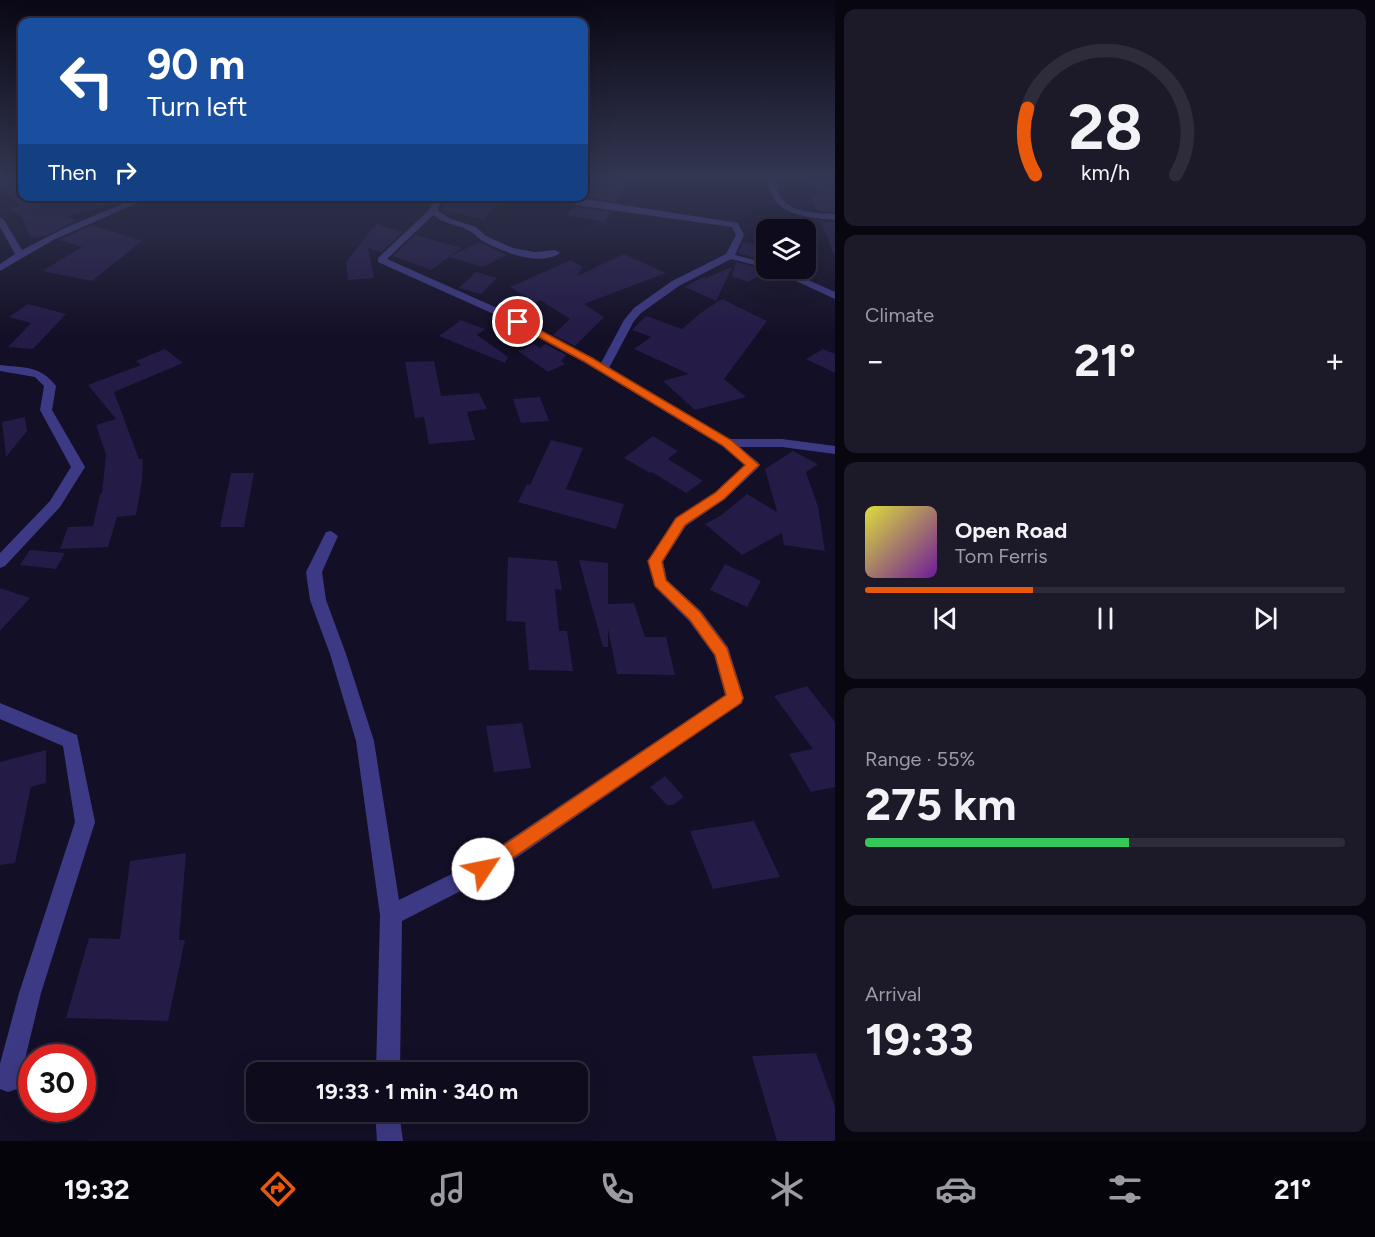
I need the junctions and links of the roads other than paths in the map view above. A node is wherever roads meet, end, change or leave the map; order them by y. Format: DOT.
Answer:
graph roads {
  1 [pos="5,229"];
  2 [pos="71,229"];
  3 [pos="414,229"];
  4 [pos="473,229"];
  5 [pos="737,229"];
  6 [pos="555,253"];
  7 [pos="20,254"];
  8 [pos="730,256"];
  9 [pos="756,263"];
  10 [pos="0,268"];
  11 [pos="797,279"];
  12 [pos="835,296"];
  13 [pos="0,368"];
  14 [pos="603,369"];
  15 [pos="726,442"];
  16 [pos="835,450"];
  17 [pos="331,536"];
  18 [pos="0,562"];
  19 [pos="0,711"];
  20 [pos="391,915"];
  21 [pos="388,1062"];
  22 [pos="8,1080"];
  23 [pos="388,1122"];
  24 [pos="390,1141"];
  1 -- 7 [label="street"];
  2 -- 7 [label="street"];
  3 -- 14 [label="street"];
  4 -- 6 [label="street"];
  5 -- 8 [label="street"];
  7 -- 10 [label="street"];
  8 -- 9 [label="street"];
  8 -- 14 [label="street"];
  11 -- 12 [label="street"];
  13 -- 18 [label="street"];
  14 -- 15 [label="street"];
  15 -- 16 [label="street"];
  15 -- 20 [label="street"];
  17 -- 20 [label="street"];
  19 -- 22 [label="street"];
  20 -- 21 [label="street"];
  23 -- 24 [label="street"];
}
